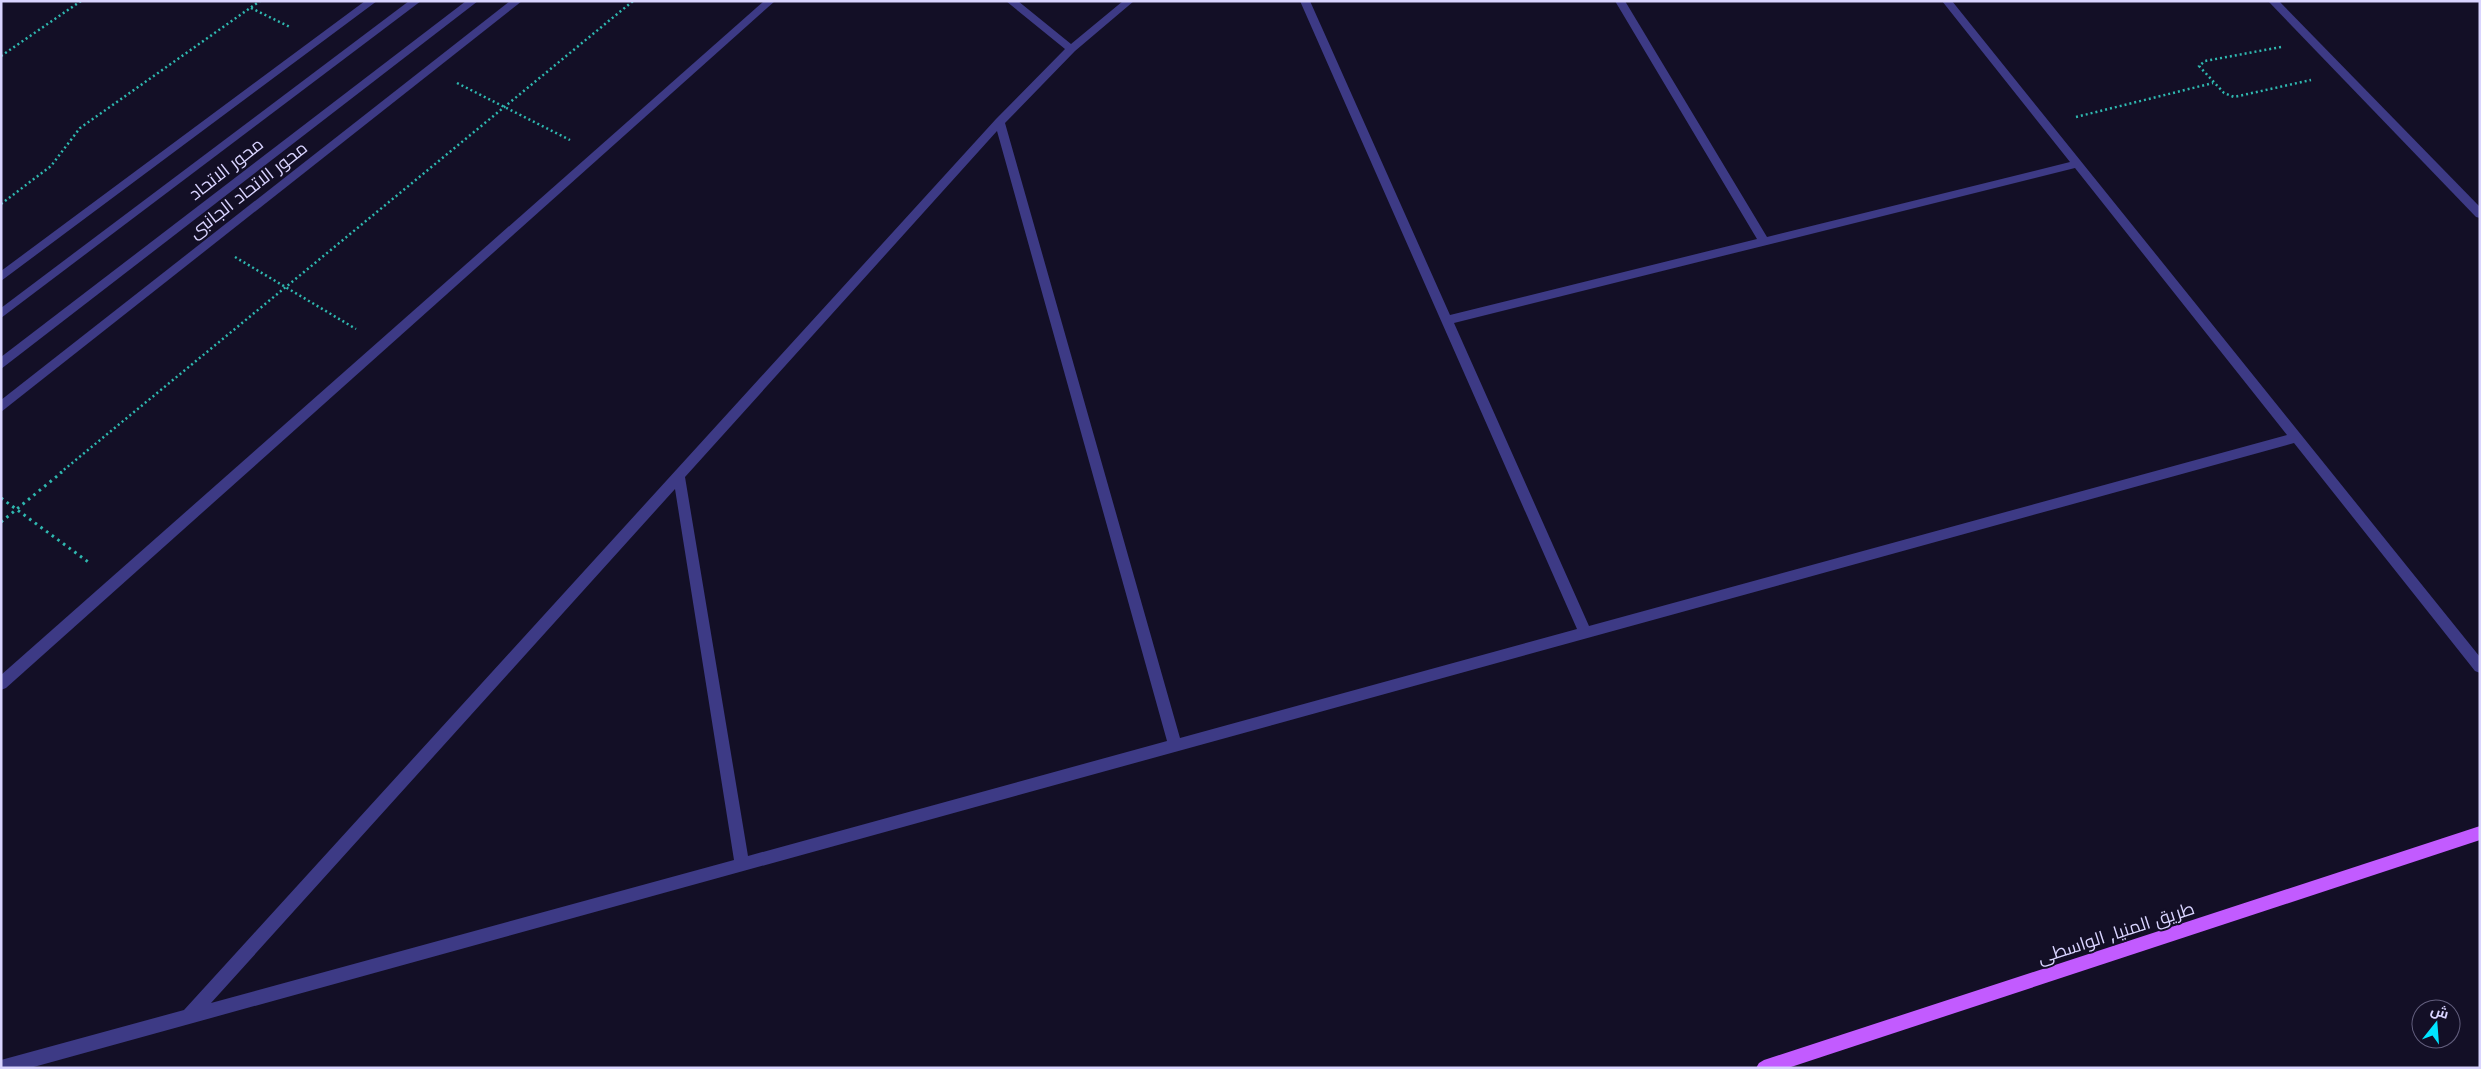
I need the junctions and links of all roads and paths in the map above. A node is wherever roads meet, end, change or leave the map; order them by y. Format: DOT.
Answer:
graph roads {
  1 [pos="81,1"];
  2 [pos="260,1"];
  3 [pos="372,1"];
  4 [pos="416,1"];
  5 [pos="473,1"];
  6 [pos="517,1"];
  7 [pos="633,1"];
  8 [pos="770,1"];
  9 [pos="1011,1"];
  10 [pos="1129,1"];
  11 [pos="1305,1"];
  12 [pos="1620,1"];
  13 [pos="1947,1"];
  14 [pos="2274,1"];
  15 [pos="251,8"];
  16 [pos="2312,40"];
  17 [pos="318,41"];
  18 [pos="1071,48"];
  19 [pos="1,56"];
  20 [pos="430,69"];
  21 [pos="2343,73"];
  22 [pos="2214,82"];
  23 [pos="505,108"];
  24 [pos="1000,122"];
  25 [pos="2046,124"];
  26 [pos="598,154"];
  27 [pos="2077,164"];
  28 [pos="1,204"];
  29 [pos="2480,214"];
  30 [pos="210,242"];
  31 [pos="1764,242"];
  32 [pos="1,277"];
  33 [pos="287,288"];
  34 [pos="1,314"];
  35 [pos="1448,320"];
  36 [pos="383,345"];
  37 [pos="1,364"];
  38 [pos="1,407"];
  39 [pos="2294,438"];
  40 [pos="679,476"];
  41 [pos="1,498"];
  42 [pos="17,510"];
  43 [pos="1,522"];
  44 [pos="115,583"];
  45 [pos="1585,632"];
  46 [pos="2480,667"];
  47 [pos="1,684"];
  48 [pos="1175,744"];
  49 [pos="2480,833"];
  50 [pos="742,864"];
  51 [pos="190,1016"];
  52 [pos="1,1068"];
  53 [pos="1764,1068"];
  1 -- 19 [label="path"];
  2 -- 15 [label="path"];
  3 -- 17 [label="street"];
  4 -- 34 [label="street, محور الاتحاد"];
  5 -- 37 [label="street, محور الاتحاد"];
  6 -- 20 [label="street, محور الاتحاد الجانبى"];
  7 -- 23 [label="path"];
  8 -- 26 [label="street"];
  9 -- 18 [label="street"];
  10 -- 18 [label="street"];
  11 -- 35 [label="street"];
  12 -- 31 [label="street"];
  13 -- 25 [label="street"];
  14 -- 16 [label="street"];
  15 -- 17 [label="path"];
  15 -- 28 [label="path"];
  16 -- 21 [label="street"];
  16 -- 22 [label="path"];
  17 -- 32 [label="street"];
  18 -- 24 [label="street"];
  20 -- 23 [label="path"];
  20 -- 30 [label="street, محور الاتحاد الجانبى"];
  21 -- 22 [label="path"];
  21 -- 29 [label="street"];
  22 -- 25 [label="path"];
  23 -- 26 [label="path"];
  23 -- 33 [label="path"];
  24 -- 40 [label="street"];
  24 -- 48 [label="street"];
  25 -- 27 [label="street"];
  26 -- 36 [label="street"];
  27 -- 31 [label="street"];
  27 -- 39 [label="street"];
  30 -- 33 [label="path"];
  30 -- 38 [label="street, محور الاتحاد الجانبى"];
  31 -- 35 [label="street"];
  33 -- 36 [label="path"];
  33 -- 42 [label="path"];
  35 -- 45 [label="street"];
  36 -- 44 [label="street"];
  39 -- 45 [label="street"];
  39 -- 46 [label="street"];
  40 -- 50 [label="street"];
  40 -- 51 [label="street"];
  41 -- 42 [label="path"];
  42 -- 43 [label="path"];
  42 -- 44 [label="path"];
  44 -- 47 [label="street"];
  45 -- 48 [label="street"];
  48 -- 50 [label="street"];
  49 -- 53 [label="main road, طريق المنيا, الواسطى"];
  50 -- 51 [label="street"];
  51 -- 52 [label="street"];
}
